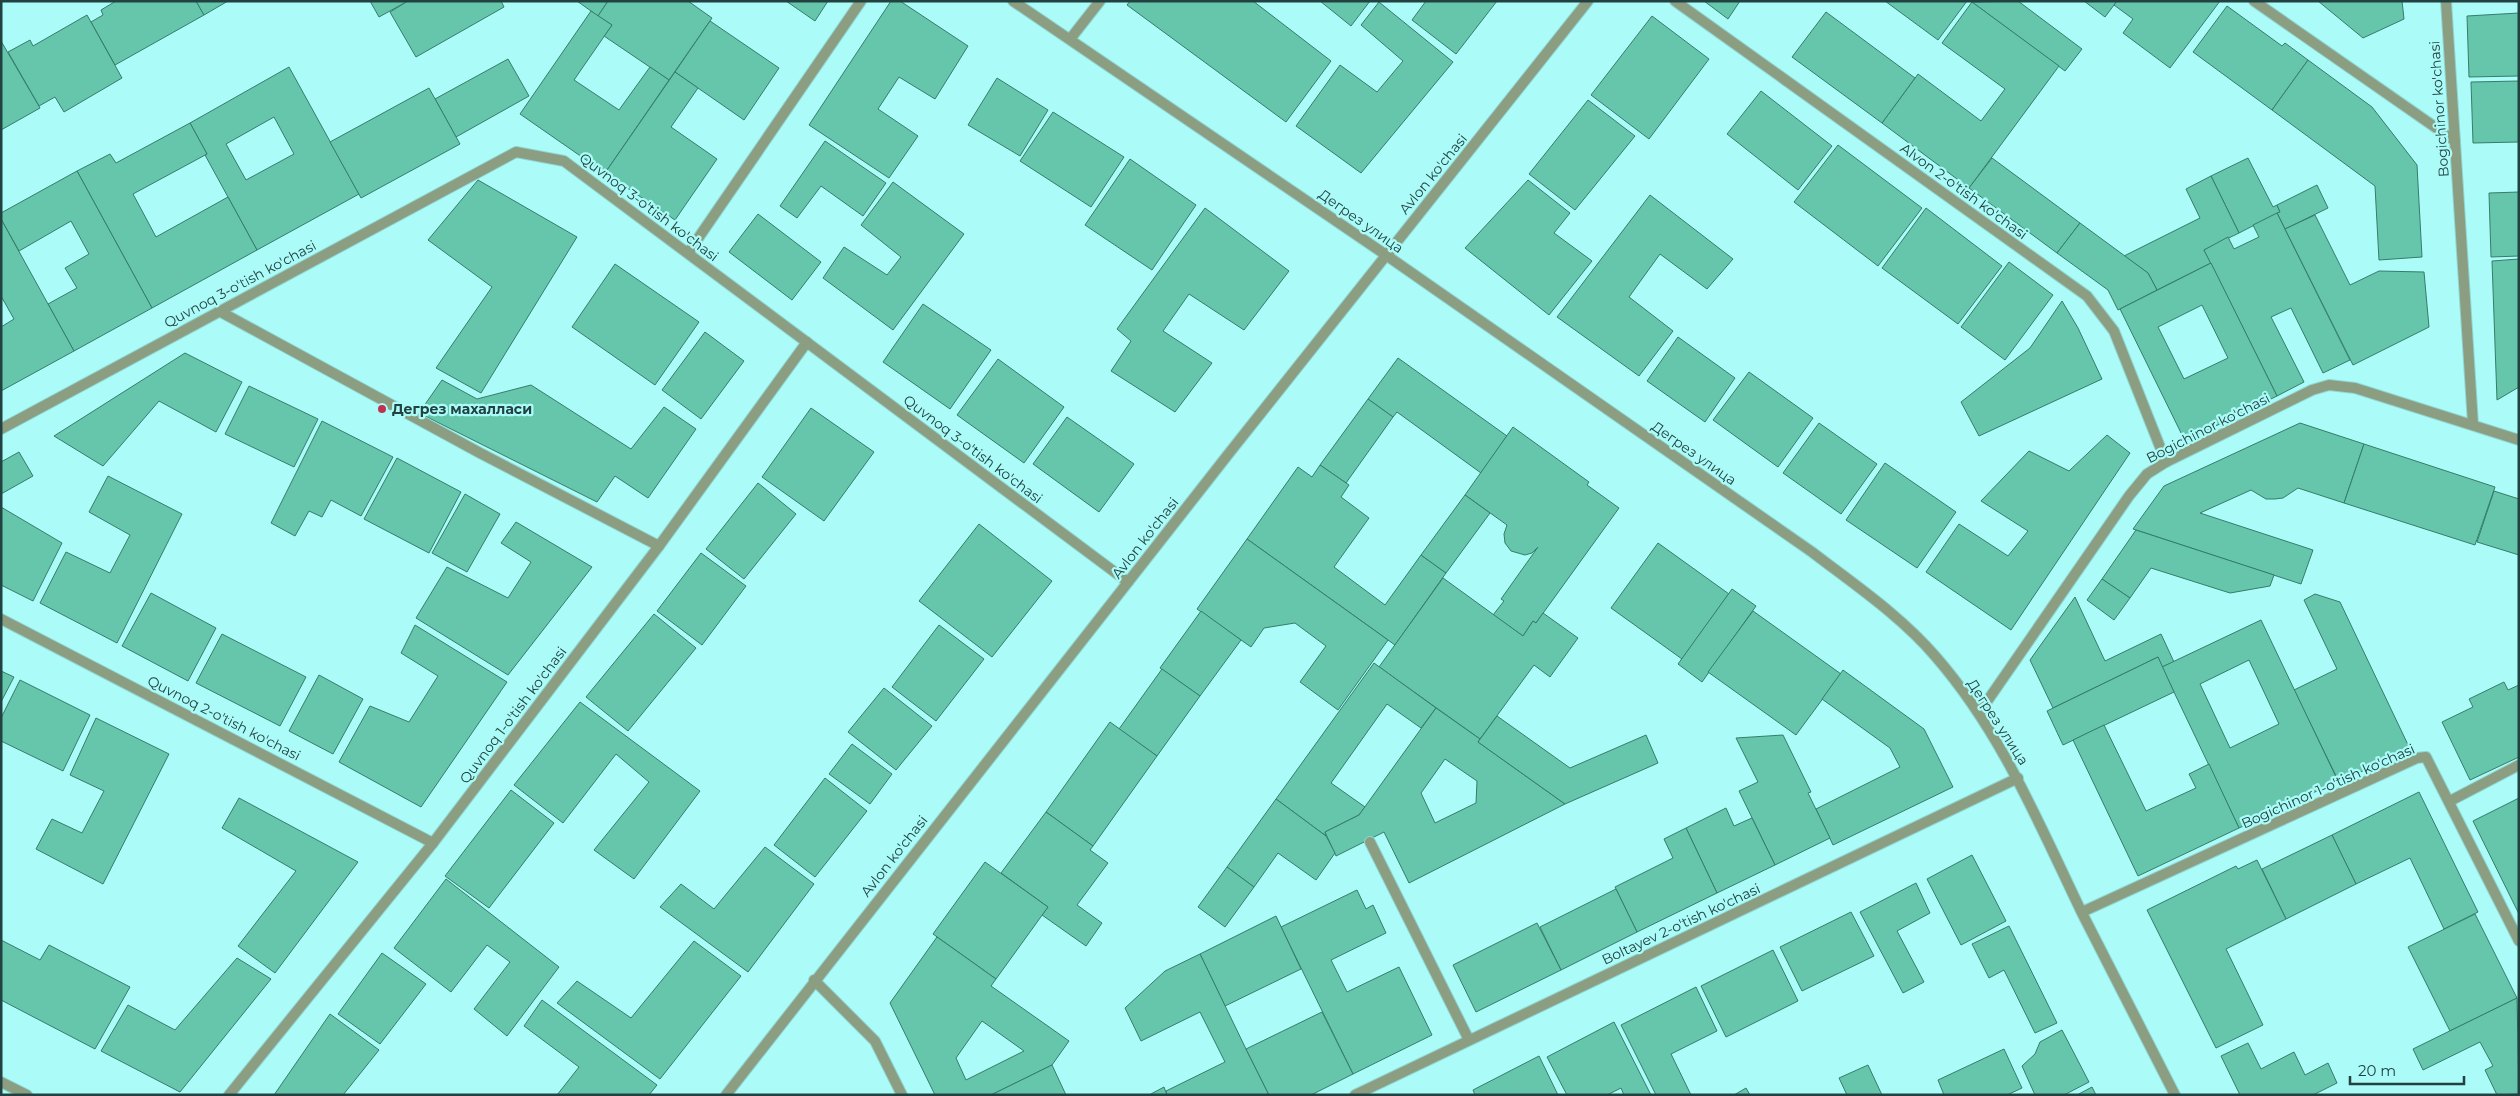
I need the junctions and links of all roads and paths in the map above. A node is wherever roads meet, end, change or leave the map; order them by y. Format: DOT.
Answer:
graph roads {
  1 [pos="861,1"];
  2 [pos="1013,1"];
  3 [pos="1100,1"];
  4 [pos="1588,1"];
  5 [pos="1675,1"];
  6 [pos="2254,1"];
  7 [pos="2446,1"];
  8 [pos="1071,38"];
  9 [pos="2455,141"];
  10 [pos="688,253"];
  11 [pos="1386,255"];
  12 [pos="219,311"];
  13 [pos="807,342"];
  14 [pos="2473,424"];
  15 [pos="1,428"];
  16 [pos="2519,440"];
  17 [pos="2166,462"];
  18 [pos="659,546"];
  19 [pos="1128,582"];
  20 [pos="1,619"];
  21 [pos="1979,713"];
  22 [pos="2519,765"];
  23 [pos="2018,778"];
  24 [pos="2450,801"];
  25 [pos="433,842"];
  26 [pos="1370,842"];
  27 [pos="2082,912"];
  28 [pos="2519,941"];
  29 [pos="814,980"];
  30 [pos="1468,1040"];
  31 [pos="1,1082"];
  32 [pos="27,1095"];
  33 [pos="229,1095"];
  34 [pos="726,1095"];
  35 [pos="902,1095"];
  36 [pos="1355,1095"];
  37 [pos="2175,1095"];
  1 -- 10 [label="street"];
  2 -- 8 [label="street, Дегрез улица"];
  3 -- 8 [label="street"];
  4 -- 11 [label="street, Avlon ko'chasi"];
  5 -- 17 [label="street, Alvon 2-o'tish ko'chasi"];
  6 -- 9 [label="street"];
  7 -- 9 [label="street, Bogichinor ko'chasi"];
  8 -- 11 [label="street, Дегрез улица"];
  9 -- 14 [label="street, Bogichinor ko'chasi"];
  10 -- 12 [label="street, Quvnoq 3-o'tish ko'chasi"];
  10 -- 13 [label="street, Quvnoq 3-o'tish ko'chasi"];
  11 -- 19 [label="street, Avlon ko'chasi"];
  11 -- 21 [label="street, Дегрез улица"];
  12 -- 15 [label="street, Quvnoq 3-o'tish ko'chasi"];
  12 -- 18 [label="street"];
  13 -- 18 [label="street, Quvnoq 1-o'tish ko'chasi"];
  13 -- 19 [label="street, Quvnoq 3-o'tish ko'chasi"];
  14 -- 16 [label="street, Bogichinor ko'chasi"];
  14 -- 17 [label="street, Bogichinor ko'chasi"];
  17 -- 21 [label="street, Bogichinor ko'chasi"];
  18 -- 25 [label="street, Quvnoq 1-o'tish ko'chasi"];
  19 -- 29 [label="street, Avlon ko'chasi"];
  20 -- 25 [label="street, Quvnoq 2-o'tish ko'chasi"];
  21 -- 23 [label="street, Дегрез улица"];
  22 -- 24 [label="street"];
  23 -- 27 [label="street, Дегрез улица"];
  23 -- 30 [label="street, Boltayev 2-o'tish ko'chasi"];
  24 -- 27 [label="street, Bogichinor 1-o'tish ko'chasi"];
  24 -- 28 [label="street, Bogichinor 1-o'tish ko'chasi"];
  25 -- 33 [label="street, Quvnoq 1-o'tish ko'chasi"];
  26 -- 30 [label="street"];
  27 -- 37 [label="street, Дегрез улица"];
  29 -- 34 [label="street, Avlon ko'chasi"];
  29 -- 35 [label="street"];
  30 -- 36 [label="street, Boltayev 2-o'tish ko'chasi"];
  31 -- 32 [label="street"];
}
